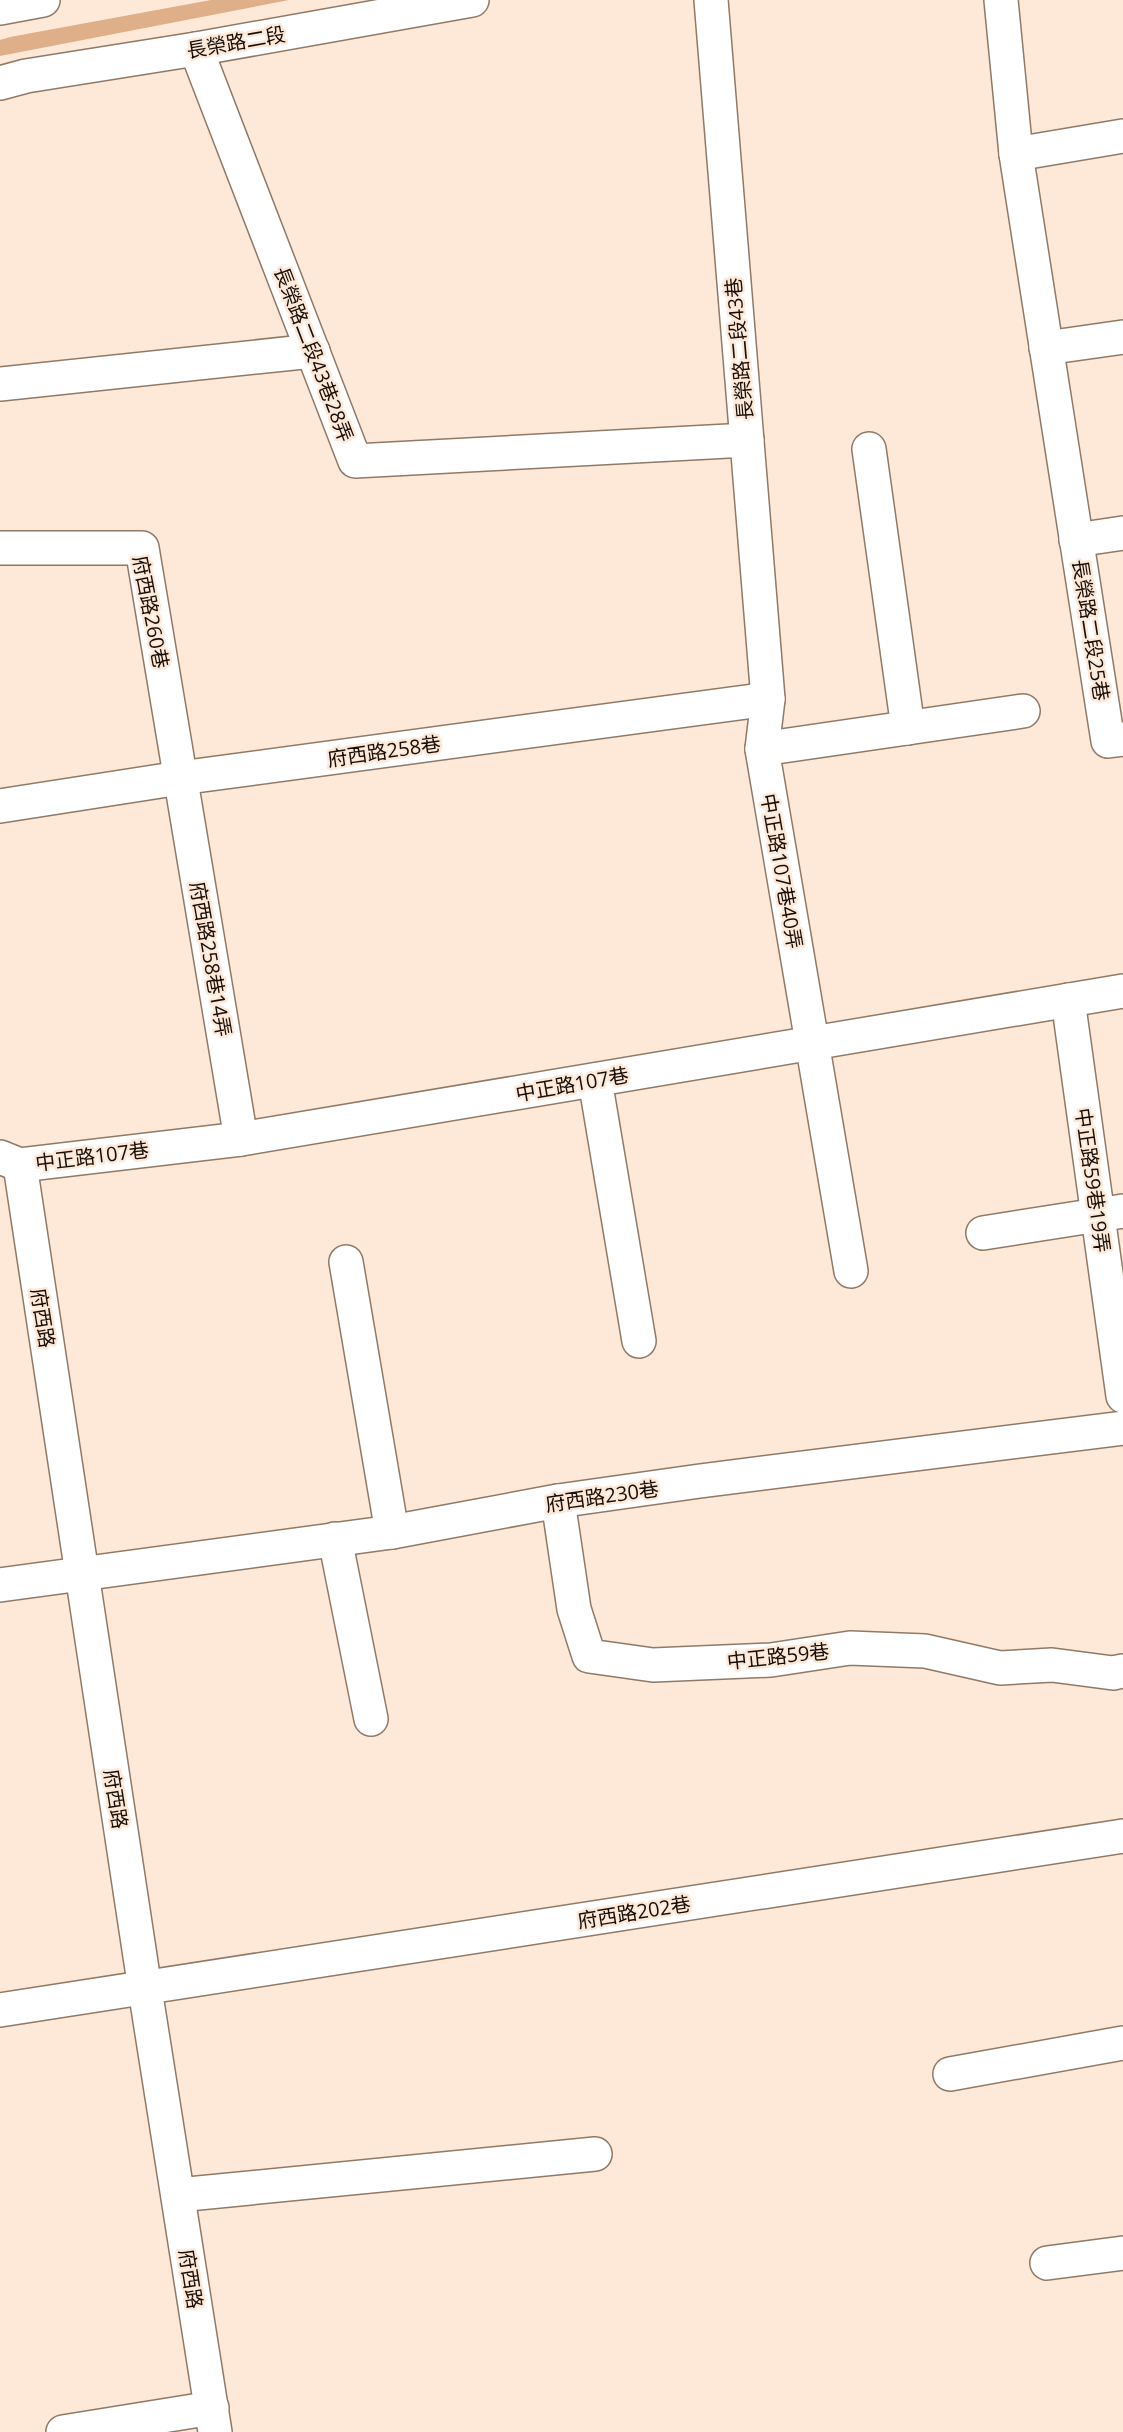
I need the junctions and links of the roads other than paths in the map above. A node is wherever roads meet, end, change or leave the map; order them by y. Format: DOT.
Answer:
graph roads {
  1 [pos="43,0"];
  2 [pos="472,0"];
  3 [pos="711,0"];
  4 [pos="1001,0"];
  5 [pos="0,8"];
  6 [pos="196,49"];
  7 [pos="0,83"];
  8 [pos="1123,136"];
  9 [pos="1016,154"];
  10 [pos="1123,337"];
  11 [pos="1046,348"];
  12 [pos="313,351"];
  13 [pos="0,384"];
  14 [pos="747,440"];
  15 [pos="869,449"];
  16 [pos="1123,533"];
  17 [pos="1076,540"];
  18 [pos="0,548"];
  19 [pos="768,699"];
  20 [pos="1023,711"];
  21 [pos="908,728"];
  22 [pos="1123,739"];
  23 [pos="762,749"];
  24 [pos="180,778"];
  25 [pos="0,806"];
  26 [pos="1123,991"];
  27 [pos="1068,1000"];
  28 [pos="811,1043"];
  29 [pos="595,1080"];
  30 [pos="241,1139"];
  31 [pos="10,1161"];
  32 [pos="1110,1212"];
  33 [pos="983,1233"];
  34 [pos="346,1262"];
  35 [pos="850,1271"];
  36 [pos="639,1341"];
  37 [pos="1123,1396"];
  38 [pos="1123,1428"];
  39 [pos="558,1501"];
  40 [pos="392,1532"];
  41 [pos="335,1539"];
  42 [pos="82,1574"];
  43 [pos="0,1585"];
  44 [pos="1123,1671"];
  45 [pos="370,1719"];
  46 [pos="1123,1836"];
  47 [pos="145,1989"];
  48 [pos="0,2010"];
  49 [pos="1123,2043"];
  50 [pos="950,2074"];
  51 [pos="595,2154"];
  52 [pos="178,2195"];
  53 [pos="1123,2253"];
  54 [pos="1047,2263"];
  55 [pos="214,2420"];
  56 [pos="63,2432"];
  1 -- 5 [label="street"];
  2 -- 6 [label="street, 長榮路二段"];
  3 -- 14 [label="street, 長榮路二段43巷"];
  4 -- 9 [label="street, 長榮路二段25巷"];
  6 -- 7 [label="street, 長榮路二段"];
  6 -- 12 [label="street, 長榮路二段43巷28弄"];
  8 -- 9 [label="street"];
  9 -- 11 [label="street, 長榮路二段25巷"];
  10 -- 11 [label="street"];
  11 -- 17 [label="street, 長榮路二段25巷"];
  12 -- 13 [label="street"];
  12 -- 14 [label="street, 長榮路二段43巷28弄"];
  14 -- 19 [label="street, 長榮路二段43巷"];
  15 -- 21 [label="street"];
  16 -- 17 [label="street, 長榮路二段25巷"];
  17 -- 22 [label="street, 長榮路二段25巷"];
  18 -- 24 [label="street, 府西路260巷"];
  19 -- 23 [label="street, 中正路107巷40弄"];
  19 -- 24 [label="street, 府西路258巷"];
  20 -- 21 [label="street"];
  21 -- 23 [label="street"];
  23 -- 28 [label="street, 中正路107巷40弄"];
  24 -- 25 [label="street, 府西路258巷"];
  24 -- 30 [label="street, 府西路258巷14弄"];
  26 -- 27 [label="street, 中正路107巷"];
  27 -- 28 [label="street, 中正路107巷"];
  27 -- 32 [label="street, 中正路59巷19弄"];
  28 -- 29 [label="street, 中正路107巷"];
  28 -- 35 [label="street, 中正路107巷40弄"];
  29 -- 30 [label="street, 中正路107巷"];
  29 -- 36 [label="street"];
  30 -- 31 [label="street, 中正路107巷"];
  31 -- 42 [label="street, 府西路"];
  32 -- 33 [label="street"];
  32 -- 37 [label="street, 中正路59巷19弄"];
  34 -- 40 [label="street"];
  38 -- 39 [label="street, 府西路230巷"];
  39 -- 40 [label="street, 府西路230巷"];
  39 -- 44 [label="street, 中正路59巷"];
  40 -- 41 [label="street, 府西路230巷"];
  41 -- 42 [label="street, 府西路230巷"];
  41 -- 45 [label="street"];
  42 -- 43 [label="street, 府西路230巷"];
  42 -- 47 [label="street, 府西路"];
  46 -- 47 [label="street, 府西路202巷"];
  47 -- 48 [label="street, 府西路202巷"];
  47 -- 52 [label="street, 府西路"];
  49 -- 50 [label="street"];
  51 -- 52 [label="street"];
  52 -- 55 [label="street, 府西路"];
  53 -- 54 [label="street"];
  55 -- 56 [label="street"];
}
